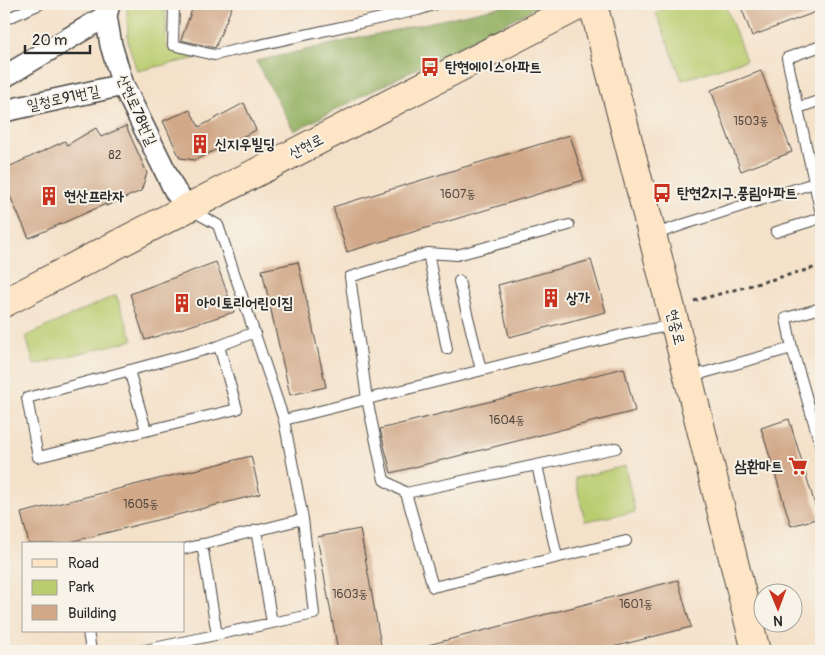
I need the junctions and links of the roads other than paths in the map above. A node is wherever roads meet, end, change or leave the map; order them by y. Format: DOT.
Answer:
graph roads {
  1 [pos="40,4"];
  2 [pos="174,4"];
  3 [pos="436,4"];
  4 [pos="582,4"];
  5 [pos="593,4"];
  6 [pos="416,7"];
  7 [pos="107,10"];
  8 [pos="4,20"];
  9 [pos="821,46"];
  10 [pos="4,78"];
  11 [pos="122,85"];
  12 [pos="821,100"];
  13 [pos="798,108"];
  14 [pos="4,111"];
  15 [pos="814,183"];
  16 [pos="188,208"];
  17 [pos="821,214"];
  18 [pos="821,218"];
  19 [pos="569,225"];
  20 [pos="776,232"];
  21 [pos="652,236"];
  22 [pos="428,253"];
  23 [pos="459,281"];
  24 [pos="4,303"];
  25 [pos="821,308"];
  26 [pos="675,324"];
  27 [pos="255,332"];
  28 [pos="219,346"];
  29 [pos="792,348"];
  30 [pos="447,349"];
  31 [pos="129,370"];
  32 [pos="481,370"];
  33 [pos="688,377"];
  34 [pos="367,399"];
  35 [pos="284,420"];
  36 [pos="146,430"];
  37 [pos="820,441"];
  38 [pos="616,448"];
  39 [pos="537,465"];
  40 [pos="406,493"];
  41 [pos="302,519"];
  42 [pos="256,530"];
  43 [pos="626,541"];
  44 [pos="202,544"];
  45 [pos="185,549"];
  46 [pos="557,557"];
  47 [pos="272,623"];
  48 [pos="88,632"];
  49 [pos="217,635"];
  50 [pos="91,651"];
  51 [pos="140,651"];
  52 [pos="756,651"];
  1 -- 8 [label="lane"];
  2 -- 6 [label="lane"];
  3 -- 6 [label="lane"];
  4 -- 16 [label="street, 산현로"];
  5 -- 21 [label="street, 현중로"];
  7 -- 10 [label="street"];
  7 -- 11 [label="street, 산현로78번길"];
  9 -- 13 [label="lane"];
  11 -- 14 [label="street, 일청로91번길"];
  11 -- 16 [label="street, 산현로78번길"];
  12 -- 13 [label="lane"];
  13 -- 15 [label="lane"];
  15 -- 17 [label="lane"];
  15 -- 21 [label="lane"];
  16 -- 24 [label="street, 산현로"];
  16 -- 27 [label="lane"];
  18 -- 20 [label="lane"];
  19 -- 22 [label="lane"];
  21 -- 26 [label="street, 현중로"];
  22 -- 30 [label="lane"];
  22 -- 34 [label="lane"];
  23 -- 32 [label="lane"];
  25 -- 29 [label="lane"];
  26 -- 32 [label="lane"];
  26 -- 33 [label="street, 현중로"];
  27 -- 28 [label="lane"];
  27 -- 35 [label="lane"];
  28 -- 31 [label="lane"];
  28 -- 36 [label="lane"];
  29 -- 33 [label="lane"];
  29 -- 37 [label="lane"];
  31 -- 36 [label="lane"];
  31 -- 36 [label="lane"];
  32 -- 34 [label="lane"];
  33 -- 52 [label="street, 현중로"];
  34 -- 35 [label="lane"];
  34 -- 40 [label="lane"];
  35 -- 41 [label="lane"];
  38 -- 39 [label="lane"];
  39 -- 40 [label="lane"];
  39 -- 46 [label="lane"];
  40 -- 46 [label="lane"];
  41 -- 42 [label="lane"];
  41 -- 47 [label="lane"];
  42 -- 44 [label="lane"];
  42 -- 47 [label="lane"];
  43 -- 46 [label="lane"];
  44 -- 45 [label="lane"];
  44 -- 49 [label="lane"];
  47 -- 49 [label="lane"];
  48 -- 50 [label="lane"];
  49 -- 51 [label="lane"];
}
